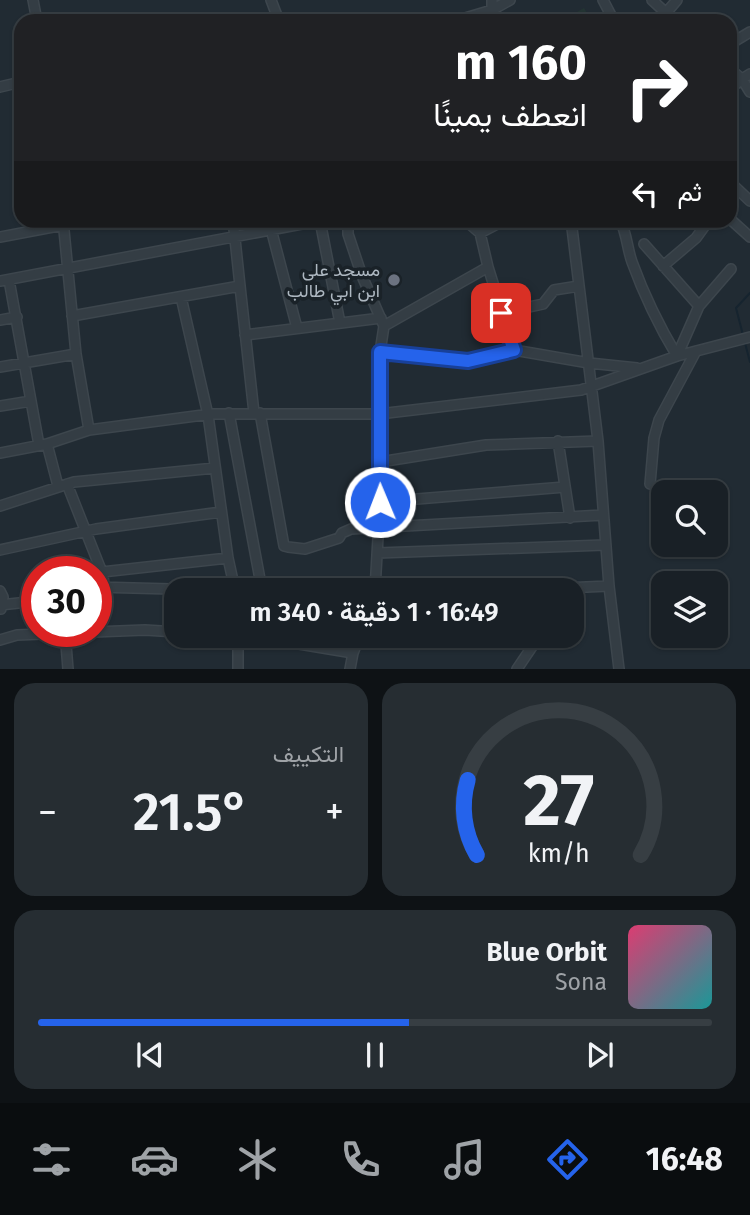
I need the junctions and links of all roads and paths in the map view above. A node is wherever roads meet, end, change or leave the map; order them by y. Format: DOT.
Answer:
graph roads {
  1 [pos="510,0"];
  2 [pos="652,0"];
  3 [pos="677,0"];
  4 [pos="492,5"];
  5 [pos="666,13"];
  6 [pos="471,14"];
  7 [pos="746,76"];
  8 [pos="750,92"];
  9 [pos="40,228"];
  10 [pos="63,228"];
  11 [pos="233,228"];
  12 [pos="277,228"];
  13 [pos="322,228"];
  14 [pos="348,228"];
  15 [pos="474,228"];
  16 [pos="490,228"];
  17 [pos="572,228"];
  18 [pos="624,228"];
  19 [pos="703,228"];
  20 [pos="271,229"];
  21 [pos="480,233"];
  22 [pos="0,237"];
  23 [pos="234,237"];
  24 [pos="644,244"];
  25 [pos="663,266"];
  26 [pos="488,267"];
  27 [pos="67,269"];
  28 [pos="731,269"];
  29 [pos="4,280"];
  30 [pos="240,286"];
  31 [pos="579,286"];
  32 [pos="181,297"];
  33 [pos="699,306"];
  34 [pos="501,313"];
  35 [pos="72,316"];
  36 [pos="16,317"];
  37 [pos="0,320"];
  38 [pos="382,322"];
  39 [pos="340,323"];
  40 [pos="297,328"];
  41 [pos="245,335"];
  42 [pos="750,337"];
  43 [pos="514,350"];
  44 [pos="696,351"];
  45 [pos="380,352"];
  46 [pos="76,354"];
  47 [pos="677,356"];
  48 [pos="25,363"];
  49 [pos="589,363"];
  50 [pos="0,367"];
  51 [pos="642,369"];
  52 [pos="591,387"];
  53 [pos="31,401"];
  54 [pos="0,406"];
  55 [pos="257,413"];
  56 [pos="229,414"];
  57 [pos="379,414"];
  58 [pos="208,415"];
  59 [pos="89,430"];
  60 [pos="558,441"];
  61 [pos="598,441"];
  62 [pos="43,444"];
  63 [pos="0,453"];
  64 [pos="380,462"];
  65 [pos="215,468"];
  66 [pos="650,484"];
  67 [pos="62,485"];
  68 [pos="565,487"];
  69 [pos="380,502"];
  70 [pos="0,506"];
  71 [pos="221,512"];
  72 [pos="603,515"];
  73 [pos="570,518"];
  74 [pos="379,528"];
  75 [pos="86,531"];
  76 [pos="605,545"];
  77 [pos="0,550"];
  78 [pos="378,553"];
  79 [pos="96,556"];
  80 [pos="228,558"];
  81 [pos="112,571"];
  82 [pos="232,578"];
  83 [pos="259,578"];
  84 [pos="376,578"];
  85 [pos="609,586"];
  86 [pos="112,587"];
  87 [pos="584,588"];
  88 [pos="164,589"];
  89 [pos="0,591"];
  90 [pos="21,604"];
  91 [pos="1,607"];
  92 [pos="112,631"];
  93 [pos="164,631"];
  94 [pos="21,635"];
  95 [pos="0,640"];
  96 [pos="67,647"];
  97 [pos="238,648"];
  98 [pos="308,648"];
  99 [pos="531,648"];
  100 [pos="351,661"];
  101 [pos="68,669"];
  102 [pos="238,669"];
  103 [pos="362,669"];
  104 [pos="517,669"];
  105 [pos="619,669"];
  1 -- 4 [label="street"];
  2 -- 5 [label="street"];
  3 -- 5 [label="street"];
  4 -- 6 [label="street"];
  7 -- 8 [label="street"];
  9 -- 22 [label="street"];
  10 -- 27 [label="street"];
  11 -- 23 [label="street"];
  12 -- 20 [label="street"];
  13 -- 39 [label="street"];
  14 -- 38 [label="street"];
  15 -- 21 [label="street"];
  16 -- 21 [label="street"];
  17 -- 31 [label="street"];
  18 -- 47 [label="street"];
  19 -- 25 [label="street"];
  20 -- 23 [label="street"];
  20 -- 40 [label="street"];
  21 -- 26 [label="street"];
  23 -- 27 [label="street"];
  23 -- 30 [label="street"];
  24 -- 25 [label="street"];
  25 -- 33 [label="street"];
  26 -- 34 [label="street"];
  26 -- 38 [label="street"];
  27 -- 29 [label="street"];
  27 -- 35 [label="street"];
  28 -- 33 [label="street"];
  29 -- 36 [label="street"];
  30 -- 32 [label="street"];
  30 -- 41 [label="street"];
  31 -- 34 [label="street"];
  31 -- 49 [label="street"];
  32 -- 35 [label="street"];
  32 -- 58 [label="street"];
  33 -- 47 [label="street"];
  34 -- 43 [label="street"];
  35 -- 46 [label="street"];
  36 -- 37 [label="street"];
  36 -- 48 [label="street"];
  38 -- 39 [label="street"];
  38 -- 45 [label="street"];
  39 -- 40 [label="street"];
  40 -- 41 [label="street"];
  41 -- 55 [label="street"];
  42 -- 44 [label="street"];
  43 -- 45 [label="street"];
  43 -- 49 [label="street"];
  44 -- 47 [label="street"];
  44 -- 66 [label="street"];
  45 -- 57 [label="street"];
  46 -- 48 [label="street"];
  46 -- 59 [label="street"];
  47 -- 51 [label="street"];
  48 -- 50 [label="street"];
  48 -- 53 [label="street"];
  49 -- 51 [label="street"];
  49 -- 52 [label="street"];
  51 -- 52 [label="street"];
  52 -- 57 [label="street"];
  52 -- 61 [label="street"];
  53 -- 54 [label="street"];
  53 -- 62 [label="street"];
  55 -- 56 [label="street"];
  55 -- 57 [label="street"];
  55 -- 74 [label="street"];
  56 -- 58 [label="street"];
  56 -- 83 [label="street"];
  57 -- 64 [label="street"];
  58 -- 59 [label="street"];
  58 -- 65 [label="street"];
  59 -- 62 [label="street"];
  60 -- 61 [label="street"];
  60 -- 64 [label="street"];
  60 -- 68 [label="street"];
  61 -- 72 [label="street"];
  62 -- 63 [label="street"];
  62 -- 67 [label="street"];
  64 -- 69 [label="street"];
  65 -- 67 [label="street"];
  65 -- 71 [label="street"];
  67 -- 70 [label="street"];
  67 -- 75 [label="street"];
  68 -- 69 [label="street"];
  68 -- 73 [label="street"];
  69 -- 74 [label="street"];
  71 -- 75 [label="street"];
  71 -- 80 [label="street"];
  72 -- 73 [label="street"];
  72 -- 76 [label="street"];
  73 -- 74 [label="street"];
  74 -- 78 [label="street"];
  75 -- 77 [label="street"];
  75 -- 79 [label="street"];
  76 -- 78 [label="street"];
  76 -- 85 [label="street"];
  78 -- 84 [label="street"];
  80 -- 81 [label="street"];
  80 -- 82 [label="street"];
  85 -- 87 [label="street"];
  85 -- 105 [label="street"];
  86 -- 88 [label="street"];
  89 -- 91 [label="street"];
  90 -- 91 [label="street"];
  92 -- 93 [label="street"];
  94 -- 95 [label="street"];
  96 -- 101 [label="street"];
  97 -- 102 [label="street"];
  98 -- 100 [label="street"];
  99 -- 104 [label="street"];
  100 -- 103 [label="street"];
}
